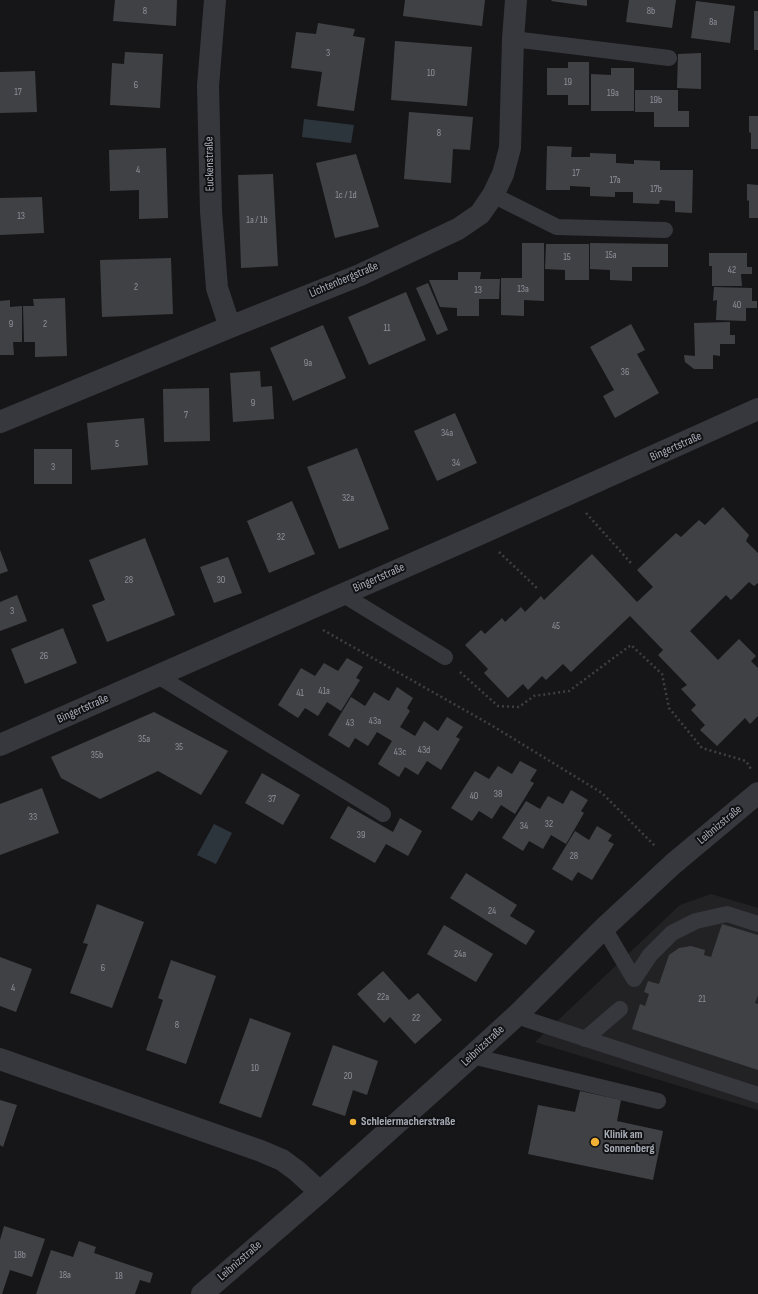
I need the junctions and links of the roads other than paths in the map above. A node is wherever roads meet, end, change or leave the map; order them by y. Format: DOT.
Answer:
graph roads {
  1 [pos="215,0"];
  2 [pos="516,0"];
  3 [pos="513,39"];
  4 [pos="668,58"];
  5 [pos="493,195"];
  6 [pos="664,230"];
  7 [pos="230,327"];
  8 [pos="758,410"];
  9 [pos="0,422"];
  10 [pos="342,594"];
  11 [pos="445,657"];
  12 [pos="158,676"];
  13 [pos="0,745"];
  14 [pos="758,792"];
  15 [pos="383,814"];
  16 [pos="758,924"];
  17 [pos="604,928"];
  18 [pos="620,1009"];
  19 [pos="516,1016"];
  20 [pos="585,1039"];
  21 [pos="472,1056"];
  22 [pos="0,1059"];
  23 [pos="758,1095"];
  24 [pos="658,1102"];
  25 [pos="320,1192"];
  26 [pos="202,1294"];
  1 -- 7 [label="street, Euckenstraße"];
  2 -- 3 [label="street, Lichtenbergstraße"];
  3 -- 4 [label="lane"];
  3 -- 5 [label="street, Lichtenbergstraße"];
  5 -- 6 [label="lane"];
  5 -- 7 [label="street, Lichtenbergstraße"];
  7 -- 9 [label="street, Lichtenbergstraße"];
  8 -- 10 [label="street, Bingertstraße"];
  10 -- 11 [label="lane"];
  10 -- 12 [label="street, Bingertstraße"];
  12 -- 13 [label="street, Bingertstraße"];
  12 -- 15 [label="lane"];
  14 -- 17 [label="street, Leibnizstraße"];
  16 -- 17 [label="lane"];
  17 -- 19 [label="street, Leibnizstraße"];
  18 -- 20 [label="lane"];
  19 -- 20 [label="lane"];
  19 -- 21 [label="street, Leibnizstraße"];
  20 -- 23 [label="lane"];
  21 -- 24 [label="lane"];
  21 -- 25 [label="street, Leibnizstraße"];
  22 -- 25 [label="street"];
  25 -- 26 [label="street, Leibnizstraße"];
}
